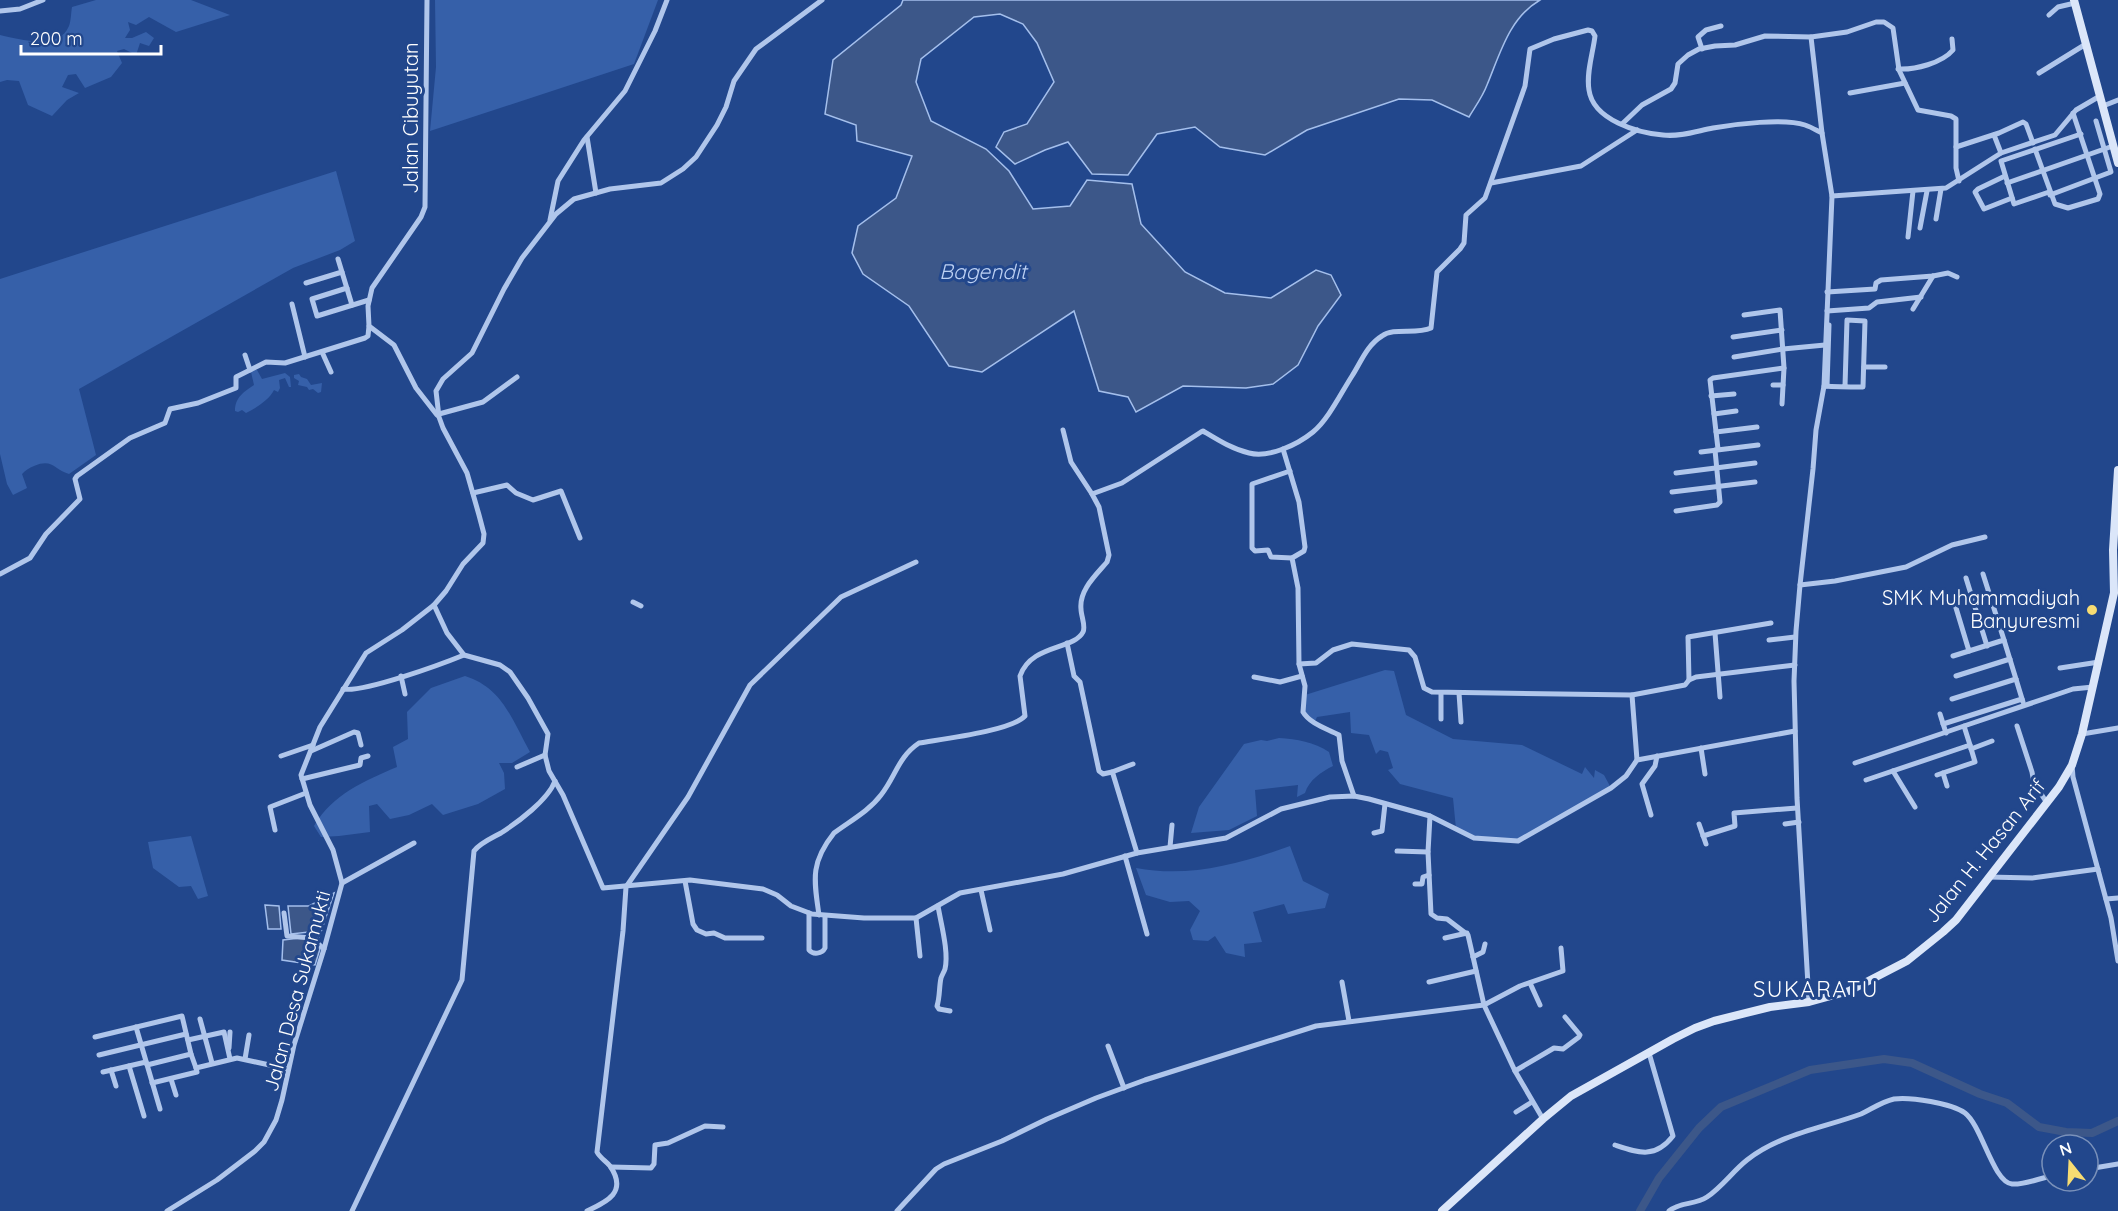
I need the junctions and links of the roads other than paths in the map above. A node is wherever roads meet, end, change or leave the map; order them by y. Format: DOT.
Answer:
graph roads {
  1 [pos="43,0"];
  2 [pos="428,0"];
  3 [pos="667,0"];
  4 [pos="822,0"];
  5 [pos="2075,1"];
  6 [pos="0,11"];
  7 [pos="2049,15"];
  8 [pos="1721,26"];
  9 [pos="1810,37"];
  10 [pos="1952,39"];
  11 [pos="2086,44"];
  12 [pos="1702,49"];
  13 [pos="1898,69"];
  14 [pos="2039,73"];
  15 [pos="1905,83"];
  16 [pos="1850,93"];
  17 [pos="2100,96"];
  18 [pos="2118,100"];
  19 [pos="2103,106"];
  20 [pos="2073,113"];
  21 [pos="2096,121"];
  22 [pos="1622,124"];
  23 [pos="1637,130"];
  24 [pos="1822,133"];
  25 [pos="2081,134"];
  26 [pos="1994,135"];
  27 [pos="587,137"];
  28 [pos="2034,146"];
  29 [pos="1956,147"];
  30 [pos="2109,147"];
  31 [pos="2001,153"];
  32 [pos="2088,155"];
  33 [pos="2118,163"];
  34 [pos="2042,170"];
  35 [pos="2005,177"];
  36 [pos="2095,179"];
  37 [pos="1959,181"];
  38 [pos="1491,183"];
  39 [pos="2007,183"];
  40 [pos="1941,189"];
  41 [pos="1927,190"];
  42 [pos="1913,191"];
  43 [pos="2050,193"];
  44 [pos="594,194"];
  45 [pos="1832,196"];
  46 [pos="2012,198"];
  47 [pos="553,207"];
  48 [pos="561,209"];
  49 [pos="1936,219"];
  50 [pos="550,221"];
  51 [pos="1920,228"];
  52 [pos="1908,237"];
  53 [pos="338,259"];
  54 [pos="342,272"];
  55 [pos="1954,275"];
  56 [pos="1934,276"];
  57 [pos="306,283"];
  58 [pos="347,288"];
  59 [pos="1875,289"];
  60 [pos="1827,292"];
  61 [pos="1921,297"];
  62 [pos="369,300"];
  63 [pos="1877,302"];
  64 [pos="292,304"];
  65 [pos="352,306"];
  66 [pos="1913,309"];
  67 [pos="1826,314"];
  68 [pos="1744,315"];
  69 [pos="370,327"];
  70 [pos="1782,330"];
  71 [pos="1732,337"];
  72 [pos="1824,345"];
  73 [pos="1783,349"];
  74 [pos="322,352"];
  75 [pos="245,356"];
  76 [pos="305,357"];
  77 [pos="1734,357"];
  78 [pos="1864,367"];
  79 [pos="1885,367"];
  80 [pos="1784,368"];
  81 [pos="250,370"];
  82 [pos="331,372"];
  83 [pos="517,377"];
  84 [pos="1773,385"];
  85 [pos="1783,385"];
  86 [pos="1826,386"];
  87 [pos="1845,386"];
  88 [pos="1734,394"];
  89 [pos="1711,396"];
  90 [pos="1782,404"];
  91 [pos="1736,411"];
  92 [pos="1714,414"];
  93 [pos="439,415"];
  94 [pos="1757,427"];
  95 [pos="1063,430"];
  96 [pos="1716,432"];
  97 [pos="1758,445"];
  98 [pos="1284,449"];
  99 [pos="1716,450"];
  100 [pos="1701,452"];
  101 [pos="1755,464"];
  102 [pos="1717,468"];
  103 [pos="2118,470"];
  104 [pos="1290,471"];
  105 [pos="1676,473"];
  106 [pos="1755,482"];
  107 [pos="1719,486"];
  108 [pos="1672,492"];
  109 [pos="473,493"];
  110 [pos="1092,494"];
  111 [pos="1676,511"];
  112 [pos="1984,537"];
  113 [pos="580,538"];
  114 [pos="1292,558"];
  115 [pos="2116,561"];
  116 [pos="916,562"];
  117 [pos="0,574"];
  118 [pos="1983,574"];
  119 [pos="1966,578"];
  120 [pos="1800,585"];
  121 [pos="1953,598"];
  122 [pos="434,605"];
  123 [pos="1771,623"];
  124 [pos="1715,633"];
  125 [pos="1796,637"];
  126 [pos="1769,640"];
  127 [pos="2004,640"];
  128 [pos="1067,643"];
  129 [pos="1987,646"];
  130 [pos="1970,651"];
  131 [pos="464,655"];
  132 [pos="1953,656"];
  133 [pos="2010,659"];
  134 [pos="2099,662"];
  135 [pos="1299,664"];
  136 [pos="1795,665"];
  137 [pos="2060,668"];
  138 [pos="1718,675"];
  139 [pos="400,676"];
  140 [pos="1302,676"];
  141 [pos="1956,676"];
  142 [pos="1254,677"];
  143 [pos="2016,679"];
  144 [pos="1689,680"];
  145 [pos="2093,687"];
  146 [pos="343,689"];
  147 [pos="1442,693"];
  148 [pos="1459,693"];
  149 [pos="405,694"];
  150 [pos="1632,695"];
  151 [pos="1720,697"];
  152 [pos="1952,699"];
  153 [pos="2023,702"];
  154 [pos="1940,714"];
  155 [pos="1441,719"];
  156 [pos="1461,722"];
  157 [pos="1943,724"];
  158 [pos="1964,726"];
  159 [pos="2017,726"];
  160 [pos="2118,728"];
  161 [pos="1796,731"];
  162 [pos="1946,733"];
  163 [pos="2082,734"];
  164 [pos="1992,741"];
  165 [pos="361,745"];
  166 [pos="1970,747"];
  167 [pos="312,748"];
  168 [pos="1701,748"];
  169 [pos="545,755"];
  170 [pos="281,756"];
  171 [pos="368,756"];
  172 [pos="1657,756"];
  173 [pos="1636,760"];
  174 [pos="1855,763"];
  175 [pos="1134,764"];
  176 [pos="2072,765"];
  177 [pos="518,767"];
  178 [pos="1893,771"];
  179 [pos="1705,774"];
  180 [pos="1113,775"];
  181 [pos="302,779"];
  182 [pos="554,779"];
  183 [pos="1866,780"];
  184 [pos="1947,786"];
  185 [pos="306,793"];
  186 [pos="1354,796"];
  187 [pos="2047,803"];
  188 [pos="1385,804"];
  189 [pos="1915,807"];
  190 [pos="1797,808"];
  191 [pos="1650,815"];
  192 [pos="1430,816"];
  193 [pos="1799,822"];
  194 [pos="1699,824"];
  195 [pos="1785,824"];
  196 [pos="1172,825"];
  197 [pos="275,830"];
  198 [pos="1374,833"];
  199 [pos="1703,836"];
  200 [pos="414,843"];
  201 [pos="1706,844"];
  202 [pos="1170,847"];
  203 [pos="1397,851"];
  204 [pos="1428,852"];
  205 [pos="1137,853"];
  206 [pos="1125,856"];
  207 [pos="2098,869"];
  208 [pos="1429,875"];
  209 [pos="1987,877"];
  210 [pos="685,880"];
  211 [pos="342,883"];
  212 [pos="1415,884"];
  213 [pos="626,887"];
  214 [pos="981,890"];
  215 [pos="2118,898"];
  216 [pos="2106,899"];
  217 [pos="938,906"];
  218 [pos="284,913"];
  219 [pos="809,913"];
  220 [pos="822,916"];
  221 [pos="916,918"];
  222 [pos="990,930"];
  223 [pos="1467,933"];
  224 [pos="1147,934"];
  225 [pos="762,938"];
  226 [pos="1445,938"];
  227 [pos="1485,944"];
  228 [pos="1561,948"];
  229 [pos="324,949"];
  230 [pos="920,956"];
  231 [pos="1473,957"];
  232 [pos="2118,962"];
  233 [pos="1476,971"];
  234 [pos="1342,982"];
  235 [pos="1429,982"];
  236 [pos="1530,983"];
  237 [pos="1809,1002"];
  238 [pos="1484,1005"];
  239 [pos="1540,1005"];
  240 [pos="950,1011"];
  241 [pos="1565,1017"];
  242 [pos="200,1019"];
  243 [pos="1349,1021"];
  244 [pos="136,1028"];
  245 [pos="230,1032"];
  246 [pos="249,1035"];
  247 [pos="204,1036"];
  248 [pos="94,1037"];
  249 [pos="187,1037"];
  250 [pos="141,1045"];
  251 [pos="1108,1046"];
  252 [pos="1649,1053"];
  253 [pos="191,1054"];
  254 [pos="99,1055"];
  255 [pos="229,1056"];
  256 [pos="245,1059"];
  257 [pos="146,1063"];
  258 [pos="212,1063"];
  259 [pos="129,1066"];
  260 [pos="196,1068"];
  261 [pos="288,1069"];
  262 [pos="111,1070"];
  263 [pos="1515,1071"];
  264 [pos="103,1072"];
  265 [pos="171,1078"];
  266 [pos="152,1083"];
  267 [pos="116,1086"];
  268 [pos="1125,1088"];
  269 [pos="176,1095"];
  270 [pos="1533,1102"];
  271 [pos="159,1109"];
  272 [pos="1516,1112"];
  273 [pos="144,1116"];
  274 [pos="1543,1119"];
  275 [pos="723,1126"];
  276 [pos="1615,1145"];
  277 [pos="2118,1164"];
  278 [pos="611,1167"];
  279 [pos="2100,1167"];
  280 [pos="2040,1178"];
  281 [pos="167,1211"];
  282 [pos="352,1211"];
  283 [pos="587,1211"];
  284 [pos="897,1211"];
  285 [pos="1442,1211"];
  286 [pos="1669,1211"];
  1 -- 6 [label="street"];
  2 -- 62 [label="street, Jalan Cibuyutan"];
  3 -- 27 [label="street"];
  4 -- 44 [label="street"];
  5 -- 7 [label="street"];
  5 -- 11 [label="main road"];
  8 -- 12 [label="street"];
  9 -- 12 [label="street"];
  9 -- 13 [label="street"];
  9 -- 24 [label="street"];
  10 -- 13 [label="street"];
  11 -- 14 [label="street"];
  11 -- 17 [label="main road"];
  12 -- 22 [label="street"];
  13 -- 15 [label="street"];
  15 -- 16 [label="street"];
  15 -- 29 [label="street"];
  17 -- 19 [label="main road"];
  17 -- 20 [label="street"];
  18 -- 19 [label="street"];
  19 -- 30 [label="main road"];
  20 -- 25 [label="street"];
  20 -- 28 [label="street"];
  21 -- 30 [label="street"];
  22 -- 23 [label="street"];
  22 -- 38 [label="street"];
  23 -- 24 [label="street"];
  23 -- 38 [label="street"];
  24 -- 45 [label="street"];
  25 -- 28 [label="street"];
  25 -- 32 [label="street"];
  26 -- 28 [label="street"];
  26 -- 29 [label="street"];
  26 -- 31 [label="street"];
  27 -- 44 [label="street"];
  27 -- 47 [label="street"];
  28 -- 31 [label="street"];
  28 -- 34 [label="street"];
  28 -- 35 [label="street"];
  29 -- 37 [label="street"];
  30 -- 32 [label="street"];
  30 -- 33 [label="main road"];
  30 -- 36 [label="street"];
  31 -- 37 [label="street"];
  32 -- 34 [label="street"];
  32 -- 36 [label="street"];
  34 -- 39 [label="street"];
  34 -- 43 [label="street"];
  35 -- 39 [label="street"];
  35 -- 46 [label="street"];
  36 -- 43 [label="street"];
  36 -- 43 [label="street"];
  37 -- 40 [label="street"];
  38 -- 98 [label="street"];
  39 -- 46 [label="street"];
  40 -- 41 [label="street"];
  40 -- 49 [label="street"];
  41 -- 42 [label="street"];
  41 -- 51 [label="street"];
  42 -- 45 [label="street"];
  42 -- 52 [label="street"];
  43 -- 46 [label="street"];
  44 -- 48 [label="street"];
  45 -- 60 [label="street"];
  47 -- 48 [label="street"];
  47 -- 50 [label="street"];
  48 -- 50 [label="street"];
  50 -- 93 [label="street"];
  53 -- 54 [label="street"];
  54 -- 57 [label="street"];
  54 -- 58 [label="street"];
  55 -- 56 [label="street"];
  56 -- 59 [label="street"];
  56 -- 61 [label="street"];
  58 -- 65 [label="street"];
  58 -- 65 [label="street"];
  59 -- 60 [label="street"];
  59 -- 63 [label="street"];
  60 -- 67 [label="street"];
  61 -- 63 [label="street"];
  61 -- 66 [label="street"];
  62 -- 65 [label="street"];
  62 -- 69 [label="street, Jalan Cibuyutan"];
  63 -- 67 [label="street"];
  64 -- 76 [label="street"];
  67 -- 72 [label="street"];
  67 -- 86 [label="street"];
  68 -- 70 [label="street"];
  69 -- 74 [label="street"];
  69 -- 93 [label="street"];
  70 -- 71 [label="street"];
  70 -- 73 [label="street"];
  72 -- 73 [label="street"];
  72 -- 86 [label="street"];
  73 -- 77 [label="street"];
  73 -- 80 [label="street"];
  74 -- 76 [label="street"];
  74 -- 82 [label="street"];
  75 -- 81 [label="street"];
  76 -- 81 [label="street"];
  78 -- 79 [label="street"];
  78 -- 87 [label="street"];
  78 -- 87 [label="street"];
  80 -- 85 [label="street"];
  80 -- 89 [label="street"];
  81 -- 117 [label="street"];
  83 -- 93 [label="street"];
  84 -- 85 [label="street"];
  85 -- 90 [label="street"];
  86 -- 87 [label="street"];
  86 -- 120 [label="street"];
  88 -- 89 [label="street"];
  89 -- 92 [label="street"];
  91 -- 92 [label="street"];
  92 -- 96 [label="street"];
  93 -- 109 [label="street"];
  94 -- 96 [label="street"];
  95 -- 110 [label="street"];
  96 -- 99 [label="street"];
  97 -- 99 [label="street"];
  98 -- 104 [label="street"];
  98 -- 110 [label="street"];
  99 -- 100 [label="street"];
  99 -- 102 [label="street"];
  101 -- 102 [label="street"];
  102 -- 105 [label="street"];
  102 -- 107 [label="street"];
  103 -- 115 [label="main road, Jalan H. Hasan Arif"];
  104 -- 114 [label="street"];
  104 -- 114 [label="street"];
  106 -- 107 [label="street"];
  107 -- 108 [label="street"];
  107 -- 111 [label="street"];
  109 -- 113 [label="street"];
  109 -- 122 [label="street"];
  110 -- 128 [label="street"];
  112 -- 120 [label="street"];
  114 -- 135 [label="street"];
  115 -- 134 [label="main road, Jalan H. Hasan Arif"];
  116 -- 213 [label="street"];
  118 -- 127 [label="street"];
  119 -- 129 [label="street"];
  120 -- 125 [label="street"];
  121 -- 130 [label="street"];
  122 -- 131 [label="street"];
  122 -- 146 [label="street"];
  123 -- 124 [label="street"];
  124 -- 138 [label="street"];
  124 -- 144 [label="street"];
  125 -- 126 [label="street"];
  125 -- 136 [label="street"];
  127 -- 129 [label="street"];
  127 -- 133 [label="street"];
  128 -- 180 [label="street"];
  128 -- 220 [label="street"];
  129 -- 130 [label="street"];
  130 -- 132 [label="street"];
  131 -- 139 [label="street"];
  131 -- 169 [label="street"];
  133 -- 141 [label="street"];
  133 -- 143 [label="street"];
  134 -- 137 [label="street"];
  134 -- 145 [label="main road, Jalan H. Hasan Arif"];
  135 -- 140 [label="street"];
  135 -- 147 [label="street"];
  136 -- 138 [label="street"];
  136 -- 161 [label="street"];
  138 -- 144 [label="street"];
  138 -- 151 [label="street"];
  139 -- 146 [label="street"];
  139 -- 149 [label="street"];
  140 -- 142 [label="street"];
  140 -- 186 [label="street"];
  143 -- 152 [label="street"];
  143 -- 153 [label="street"];
  144 -- 150 [label="street"];
  145 -- 153 [label="street"];
  145 -- 163 [label="main road, Jalan H. Hasan Arif"];
  146 -- 167 [label="street"];
  147 -- 148 [label="street"];
  147 -- 155 [label="street"];
  148 -- 150 [label="street"];
  148 -- 156 [label="street"];
  150 -- 173 [label="street"];
  153 -- 157 [label="street"];
  153 -- 158 [label="street"];
  154 -- 157 [label="street"];
  157 -- 162 [label="street"];
  158 -- 162 [label="street"];
  158 -- 166 [label="street"];
  159 -- 187 [label="street"];
  160 -- 163 [label="street"];
  161 -- 168 [label="street"];
  161 -- 190 [label="street"];
  162 -- 174 [label="street"];
  163 -- 176 [label="main road, Jalan H. Hasan Arif"];
  164 -- 166 [label="street"];
  165 -- 167 [label="street"];
  166 -- 178 [label="street"];
  166 -- 184 [label="street"];
  167 -- 170 [label="street"];
  167 -- 181 [label="street"];
  168 -- 172 [label="street"];
  168 -- 179 [label="street"];
  169 -- 177 [label="street"];
  169 -- 182 [label="street"];
  171 -- 181 [label="street"];
  172 -- 173 [label="street"];
  172 -- 191 [label="street"];
  173 -- 192 [label="street"];
  175 -- 180 [label="street"];
  176 -- 187 [label="main road, Jalan H. Hasan Arif"];
  176 -- 207 [label="street"];
  178 -- 183 [label="street"];
  178 -- 189 [label="street"];
  180 -- 205 [label="street"];
  181 -- 185 [label="street, Jalan Desa Sukamukti"];
  182 -- 213 [label="street"];
  182 -- 282 [label="street"];
  185 -- 197 [label="street"];
  185 -- 211 [label="street, Jalan Desa Sukamukti"];
  186 -- 188 [label="street"];
  186 -- 202 [label="street"];
  187 -- 209 [label="main road, Jalan H. Hasan Arif"];
  188 -- 192 [label="street"];
  188 -- 198 [label="street"];
  190 -- 193 [label="street"];
  190 -- 199 [label="street"];
  192 -- 204 [label="street"];
  193 -- 195 [label="street"];
  193 -- 237 [label="street"];
  194 -- 199 [label="street"];
  196 -- 202 [label="street"];
  199 -- 201 [label="street"];
  200 -- 211 [label="street"];
  202 -- 205 [label="street"];
  203 -- 204 [label="street"];
  204 -- 208 [label="street"];
  205 -- 206 [label="street"];
  206 -- 214 [label="street"];
  206 -- 224 [label="street"];
  207 -- 209 [label="street"];
  207 -- 216 [label="street"];
  208 -- 212 [label="street"];
  208 -- 223 [label="street"];
  209 -- 237 [label="main road, Jalan H. Hasan Arif"];
  210 -- 213 [label="street"];
  210 -- 219 [label="street"];
  210 -- 225 [label="street"];
  211 -- 229 [label="street, Jalan Desa Sukamukti"];
  213 -- 278 [label="street"];
  214 -- 217 [label="street"];
  214 -- 222 [label="street"];
  215 -- 216 [label="street"];
  216 -- 232 [label="street"];
  217 -- 221 [label="street"];
  217 -- 240 [label="street"];
  218 -- 229 [label="street"];
  219 -- 220 [label="street"];
  219 -- 220 [label="street"];
  220 -- 221 [label="street"];
  221 -- 230 [label="street"];
  223 -- 226 [label="street"];
  223 -- 231 [label="street"];
  227 -- 231 [label="street"];
  228 -- 236 [label="street"];
  229 -- 261 [label="street, Jalan Desa Sukamukti"];
  231 -- 233 [label="street"];
  233 -- 235 [label="street"];
  233 -- 238 [label="street"];
  234 -- 243 [label="street"];
  236 -- 238 [label="street"];
  236 -- 239 [label="street"];
  237 -- 252 [label="main road, Jalan H. Hasan Arif"];
  238 -- 243 [label="street"];
  238 -- 263 [label="street"];
  241 -- 263 [label="street"];
  242 -- 247 [label="street"];
  243 -- 268 [label="street"];
  244 -- 248 [label="street"];
  244 -- 249 [label="street"];
  244 -- 250 [label="street"];
  245 -- 255 [label="street"];
  246 -- 256 [label="street"];
  247 -- 249 [label="street"];
  247 -- 255 [label="street"];
  247 -- 258 [label="street"];
  249 -- 250 [label="street"];
  249 -- 253 [label="street"];
  250 -- 254 [label="street"];
  250 -- 257 [label="street"];
  251 -- 268 [label="street"];
  252 -- 274 [label="main road, Jalan H. Hasan Arif"];
  252 -- 276 [label="street"];
  253 -- 257 [label="street"];
  253 -- 260 [label="street"];
  255 -- 256 [label="street"];
  255 -- 258 [label="street"];
  256 -- 261 [label="street"];
  257 -- 259 [label="street"];
  257 -- 266 [label="street"];
  258 -- 260 [label="street"];
  259 -- 262 [label="street"];
  259 -- 273 [label="street"];
  260 -- 265 [label="street"];
  261 -- 281 [label="street, Jalan Desa Sukamukti"];
  262 -- 264 [label="street"];
  262 -- 267 [label="street"];
  263 -- 270 [label="street"];
  265 -- 266 [label="street"];
  265 -- 269 [label="street"];
  266 -- 271 [label="street"];
  268 -- 284 [label="street"];
  270 -- 272 [label="street"];
  270 -- 274 [label="street"];
  274 -- 285 [label="main road, Jalan H. Hasan Arif"];
  275 -- 278 [label="street"];
  277 -- 279 [label="street"];
  278 -- 283 [label="street"];
  280 -- 286 [label="street"];
}
